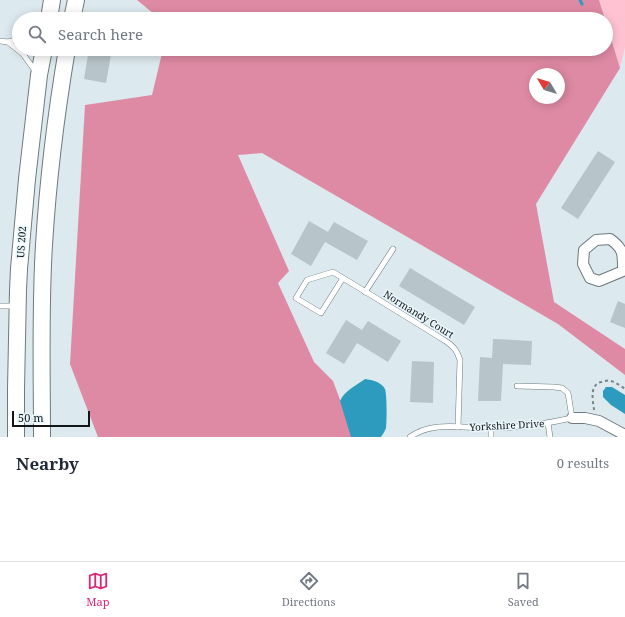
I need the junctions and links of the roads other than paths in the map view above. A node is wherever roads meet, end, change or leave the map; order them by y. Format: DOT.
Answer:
graph roads {
  1 [pos="52,0"];
  2 [pos="76,0"];
  3 [pos="50,12"];
  4 [pos="73,12"];
  5 [pos="0,41"];
  6 [pos="12,41"];
  7 [pos="8,42"];
  8 [pos="12,45"];
  9 [pos="25,56"];
  10 [pos="43,56"];
  11 [pos="66,56"];
  12 [pos="39,75"];
  13 [pos="44,246"];
  14 [pos="393,249"];
  15 [pos="624,254"];
  16 [pos="343,278"];
  17 [pos="366,292"];
  18 [pos="0,306"];
  19 [pos="18,306"];
  20 [pos="517,386"];
  21 [pos="572,418"];
  22 [pos="548,424"];
  23 [pos="458,427"];
  24 [pos="492,428"];
  25 [pos="625,435"];
  26 [pos="16,437"];
  27 [pos="32,437"];
  28 [pos="42,437"];
  29 [pos="410,437"];
  30 [pos="491,437"];
  31 [pos="550,437"];
  1 -- 3 [label="highway"];
  2 -- 4 [label="highway"];
  5 -- 7 [label="lane"];
  6 -- 7 [label="lane"];
  7 -- 8 [label="lane"];
  9 -- 12 [label="lane"];
  10 -- 12 [label="highway, US 202 / US 202"];
  11 -- 13 [label="highway"];
  12 -- 19 [label="highway, US 202 / US 202"];
  13 -- 27 [label="highway"];
  13 -- 28 [label="highway"];
  14 -- 17 [label="lane"];
  15 -- 15 [label="street"];
  16 -- 16 [label="lane, Normandy Court"];
  16 -- 17 [label="lane, Normandy Court"];
  17 -- 23 [label="lane, Normandy Court"];
  18 -- 19 [label="lane"];
  19 -- 26 [label="highway, US 202 / US 202"];
  20 -- 21 [label="lane"];
  21 -- 22 [label="lane, Yorkshire Drive"];
  21 -- 25 [label="street, Yorkshire Drive"];
  22 -- 24 [label="lane, Yorkshire Drive"];
  22 -- 31 [label="lane"];
  23 -- 24 [label="lane, Yorkshire Drive"];
  23 -- 29 [label="lane, Yorkshire Drive"];
  24 -- 30 [label="lane"];
}
